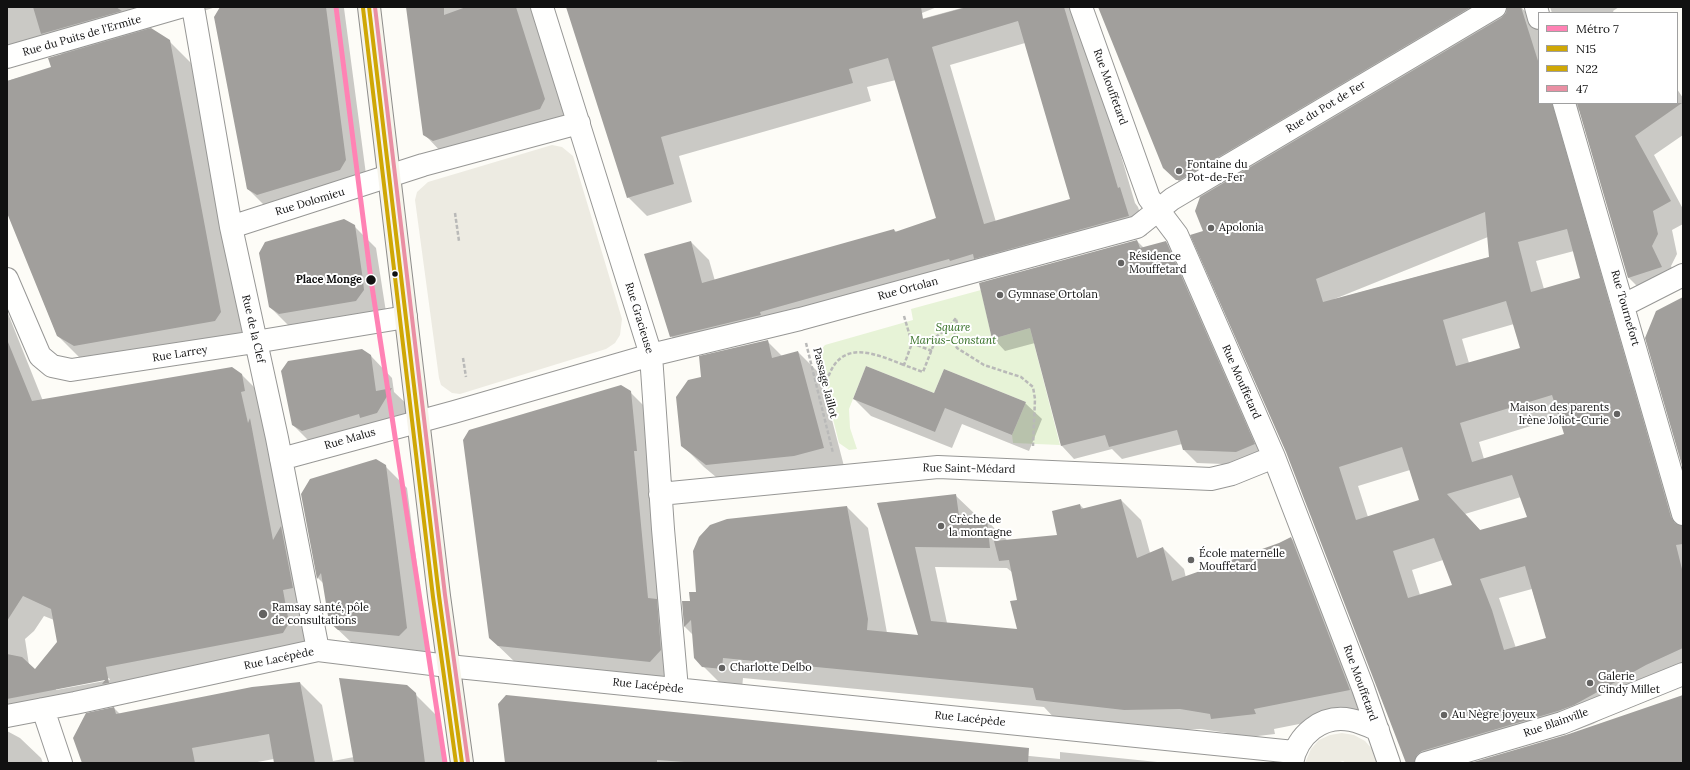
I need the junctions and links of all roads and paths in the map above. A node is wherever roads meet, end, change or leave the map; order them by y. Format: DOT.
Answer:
graph roads {
  1 [pos="180,7"];
  2 [pos="193,7"];
  3 [pos="369,7"];
  4 [pos="542,7"];
  5 [pos="1081,7"];
  6 [pos="1495,7"];
  7 [pos="7,57"];
  8 [pos="1564,104"];
  9 [pos="579,123"];
  10 [pos="389,177"];
  11 [pos="1158,210"];
  12 [pos="455,213"];
  13 [pos="231,227"];
  14 [pos="459,240"];
  15 [pos="1683,275"];
  16 [pos="7,280"];
  17 [pos="1624,305"];
  18 [pos="406,316"];
  19 [pos="800,319"];
  20 [pos="948,328"];
  21 [pos="953,334"];
  22 [pos="255,342"];
  23 [pos="932,351"];
  24 [pos="651,355"];
  25 [pos="463,358"];
  26 [pos="904,364"];
  27 [pos="466,377"];
  28 [pos="816,378"];
  29 [pos="418,421"];
  30 [pos="833,451"];
  31 [pos="1274,457"];
  32 [pos="281,459"];
  33 [pos="1032,471"];
  34 [pos="660,494"];
  35 [pos="1683,514"];
  36 [pos="318,650"];
  37 [pos="448,666"];
  38 [pos="1683,674"];
  39 [pos="677,689"];
  40 [pos="43,709"];
  41 [pos="7,716"];
  42 [pos="1378,730"];
  43 [pos="1293,757"];
  44 [pos="61,763"];
  45 [pos="462,763"];
  46 [pos="1390,763"];
  47 [pos="1426,763"];
  1 -- 7 [label="street, Rue du Puits de l'Ermite"];
  2 -- 13 [label="street, Rue de la Clef"];
  3 -- 10 [label="main road"];
  4 -- 9 [label="street, Rue Gracieuse"];
  5 -- 11 [label="street, Rue Mouffetard"];
  6 -- 11 [label="street, Rue du Pot de Fer"];
  8 -- 17 [label="street, Rue Tournefort"];
  9 -- 10 [label="street"];
  9 -- 24 [label="street, Rue Gracieuse"];
  10 -- 13 [label="street, Rue Dolomieu"];
  10 -- 18 [label="main road"];
  11 -- 19 [label="street, Rue Ortolan"];
  11 -- 31 [label="street, Rue Mouffetard"];
  12 -- 14 [label="path"];
  13 -- 22 [label="street, Rue de la Clef"];
  15 -- 17 [label="street"];
  16 -- 22 [label="street, Rue Larrey"];
  17 -- 35 [label="street, Rue Tournefort"];
  18 -- 22 [label="street, Rue Larrey"];
  18 -- 29 [label="main road"];
  19 -- 24 [label="street, Rue Ortolan"];
  19 -- 28 [label="path, Passage Jaillot"];
  20 -- 21 [label="path"];
  20 -- 21 [label="path"];
  20 -- 23 [label="path"];
  21 -- 33 [label="path"];
  22 -- 32 [label="street, Rue de la Clef"];
  23 -- 26 [label="path"];
  23 -- 26 [label="path"];
  24 -- 29 [label="street"];
  24 -- 34 [label="street, Rue Gracieuse"];
  25 -- 27 [label="path"];
  26 -- 28 [label="path"];
  28 -- 30 [label="path, Passage Jaillot"];
  29 -- 32 [label="street, Rue Malus"];
  29 -- 37 [label="main road"];
  31 -- 33 [label="street, Rue Saint-Médard"];
  31 -- 42 [label="street, Rue Mouffetard"];
  32 -- 36 [label="street, Rue de la Clef"];
  33 -- 34 [label="street, Rue Saint-Médard"];
  34 -- 39 [label="street, Rue Gracieuse"];
  36 -- 37 [label="street, Rue Lacépède"];
  36 -- 40 [label="street, Rue Lacépède"];
  37 -- 39 [label="street, Rue Lacépède"];
  37 -- 45 [label="main road"];
  38 -- 47 [label="street, Rue Blainville"];
  39 -- 43 [label="street, Rue Lacépède"];
  40 -- 41 [label="street, Rue Lacépède"];
  40 -- 44 [label="street"];
  42 -- 43 [label="street"];
  42 -- 46 [label="street, Rue Mouffetard"];
}
